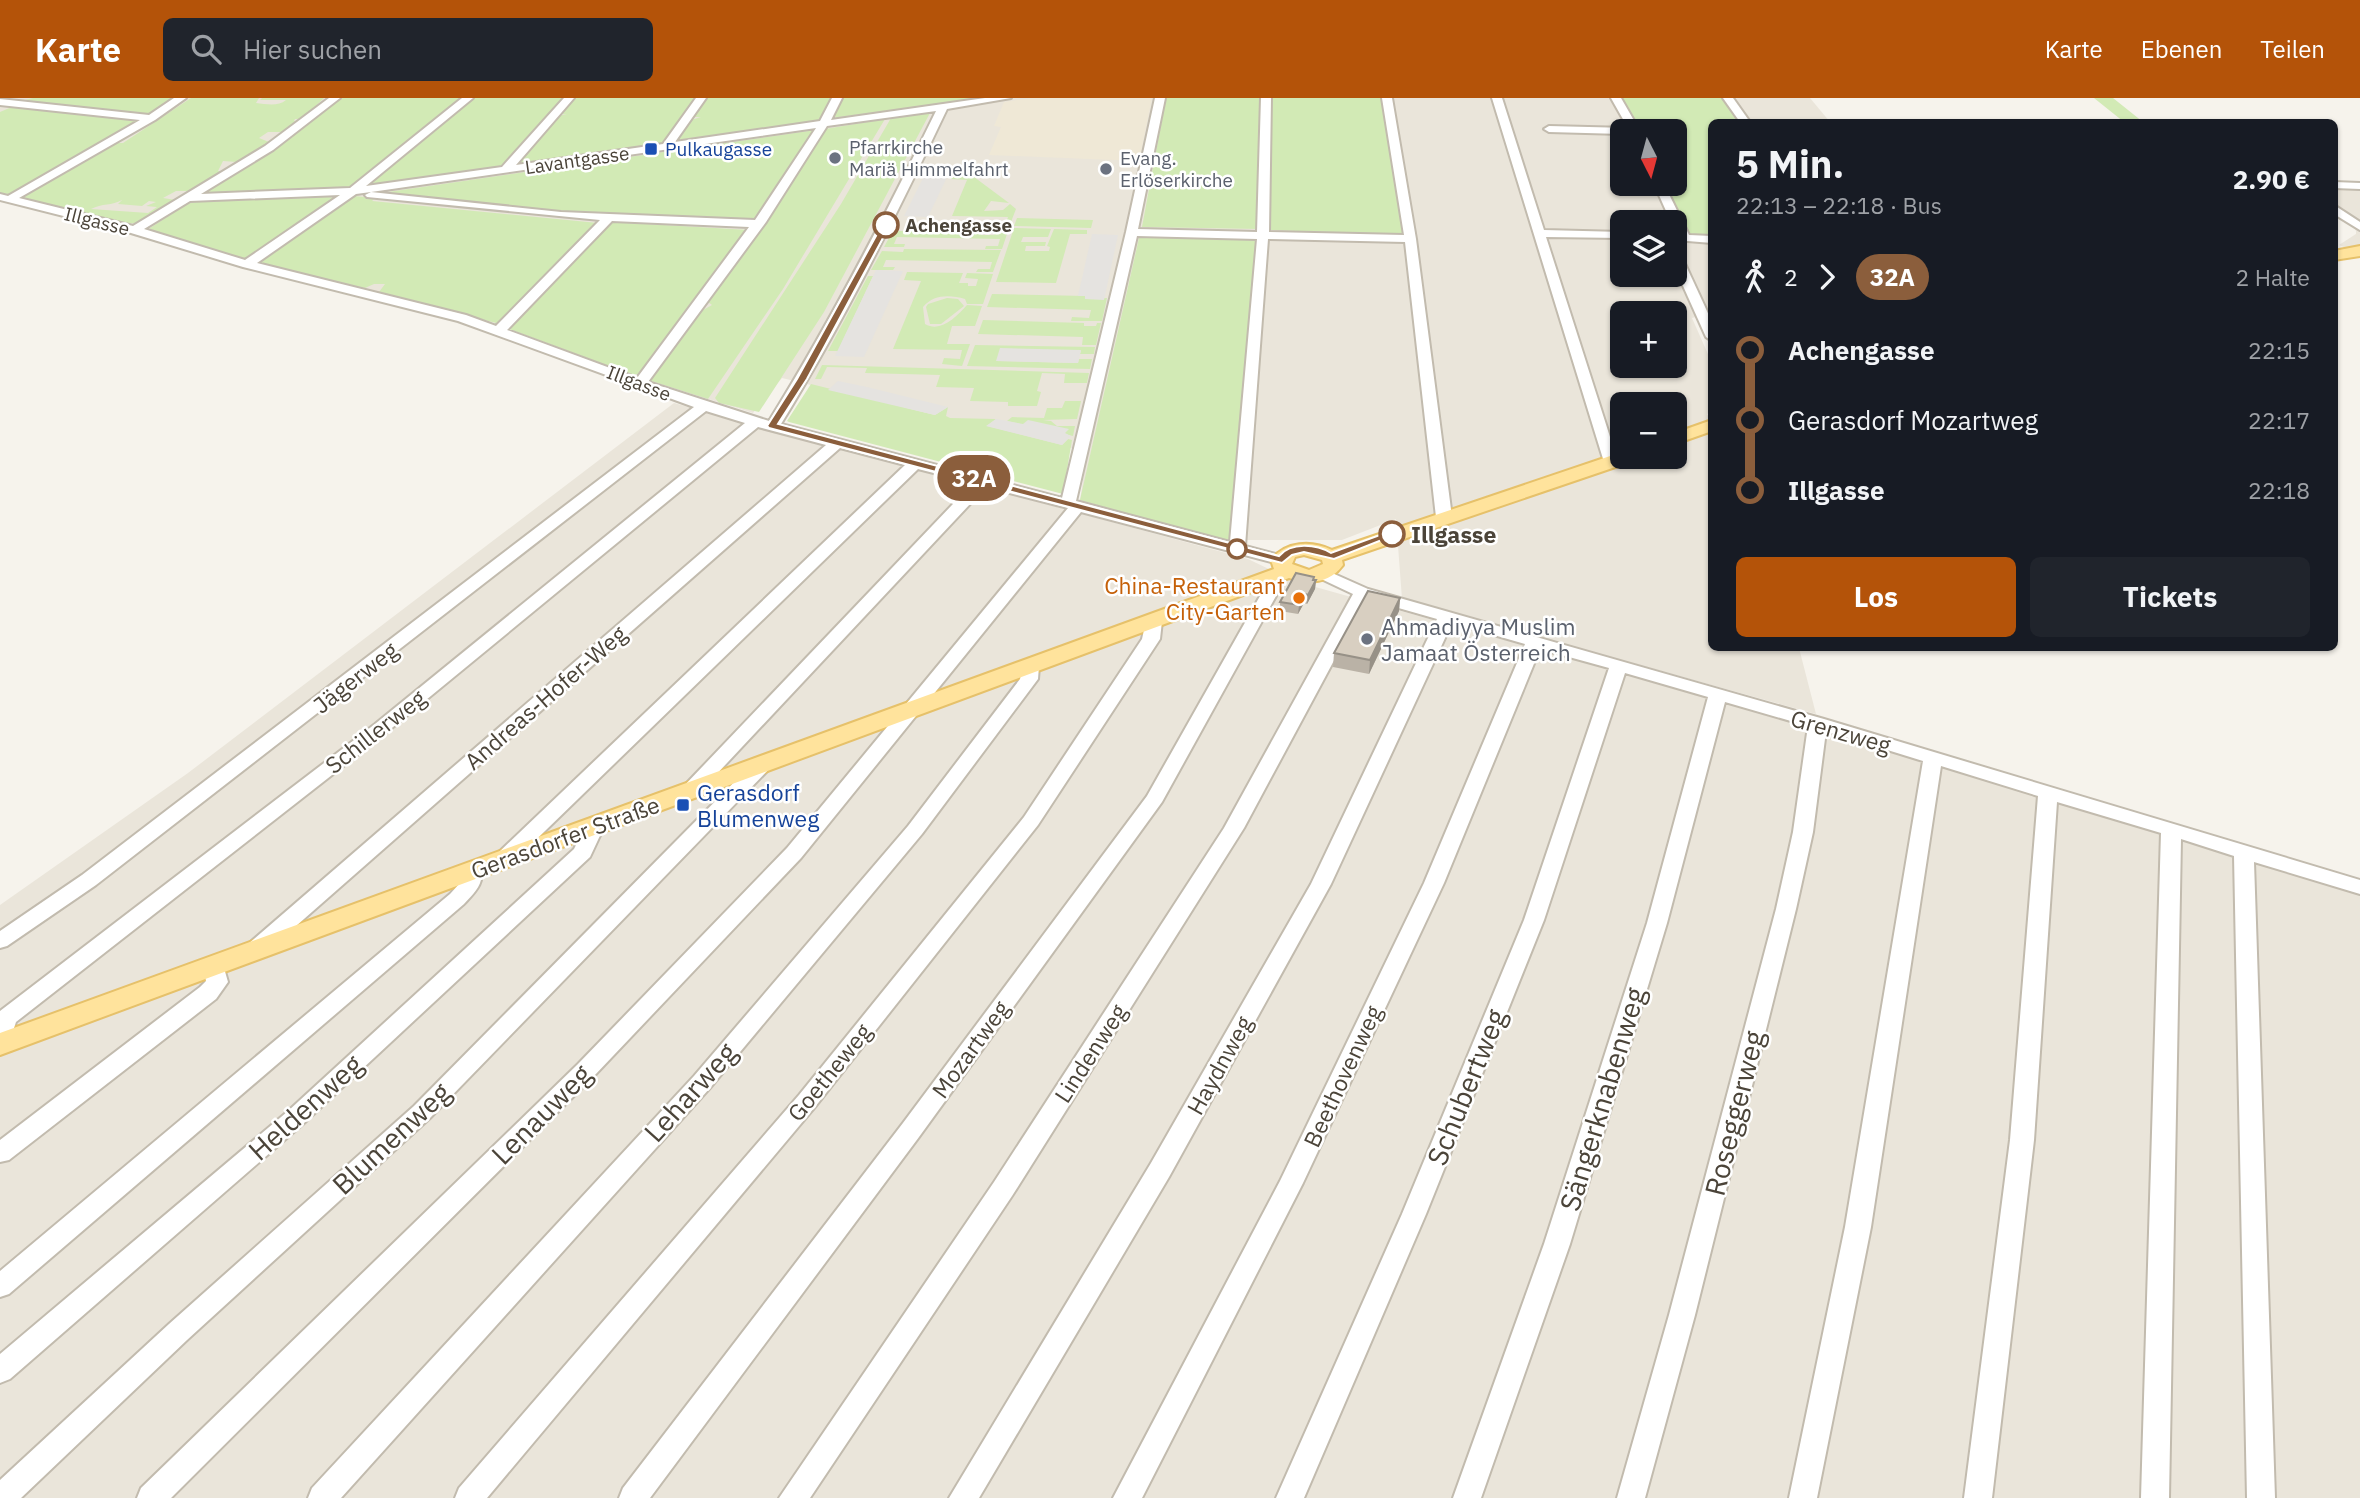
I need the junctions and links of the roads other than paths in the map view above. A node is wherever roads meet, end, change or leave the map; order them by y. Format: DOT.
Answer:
graph roads {
  1 [pos="181,98"];
  2 [pos="335,98"];
  3 [pos="468,98"];
  4 [pos="569,98"];
  5 [pos="701,98"];
  6 [pos="837,98"];
  7 [pos="1001,98"];
  8 [pos="1160,98"];
  9 [pos="1266,98"];
  10 [pos="1387,98"];
  11 [pos="1497,98"];
  12 [pos="1616,98"];
  13 [pos="1728,98"];
  14 [pos="17,100"];
  15 [pos="0,102"];
  16 [pos="943,107"];
  17 [pos="0,110"];
  18 [pos="151,118"];
  19 [pos="1627,119"];
  20 [pos="1743,119"];
  21 [pos="824,124"];
  22 [pos="1549,129"];
  23 [pos="1610,130"];
  24 [pos="666,147"];
  25 [pos="505,170"];
  26 [pos="2338,186"];
  27 [pos="2360,186"];
  28 [pos="353,191"];
  29 [pos="5,198"];
  30 [pos="188,198"];
  31 [pos="2338,211"];
  32 [pos="608,218"];
  33 [pos="758,224"];
  34 [pos="2360,227"];
  35 [pos="135,230"];
  36 [pos="1132,232"];
  37 [pos="1541,233"];
  38 [pos="1263,235"];
  39 [pos="1610,235"];
  40 [pos="1687,238"];
  41 [pos="1410,239"];
  42 [pos="1708,240"];
  43 [pos="2360,251"];
  44 [pos="2338,255"];
  45 [pos="247,264"];
  46 [pos="1687,282"];
  47 [pos="1708,328"];
  48 [pos="500,330"];
  49 [pos="640,383"];
  50 [pos="704,406"];
  51 [pos="764,424"];
  52 [pos="1708,427"];
  53 [pos="1610,434"];
  54 [pos="1687,434"];
  55 [pos="838,443"];
  56 [pos="916,463"];
  57 [pos="1610,463"];
  58 [pos="983,481"];
  59 [pos="1072,505"];
  60 [pos="1444,517"];
  61 [pos="1237,549"];
  62 [pos="1285,565"];
  63 [pos="1326,565"];
  64 [pos="1265,579"];
  65 [pos="1362,592"];
  66 [pos="1446,617"];
  67 [pos="1154,621"];
  68 [pos="1534,643"];
  69 [pos="1030,666"];
  70 [pos="1619,667"];
  71 [pos="1718,695"];
  72 [pos="909,711"];
  73 [pos="1818,723"];
  74 [pos="1933,758"];
  75 [pos="765,762"];
  76 [pos="690,791"];
  77 [pos="2048,794"];
  78 [pos="594,827"];
  79 [pos="2171,831"];
  80 [pos="2244,853"];
  81 [pos="504,859"];
  82 [pos="472,871"];
  83 [pos="2360,887"];
  84 [pos="0,941"];
  85 [pos="253,952"];
  86 [pos="214,966"];
  87 [pos="0,1042"];
  88 [pos="0,1153"];
  89 [pos="0,1286"];
  90 [pos="0,1371"];
  91 [pos="1,1498"];
  92 [pos="151,1498"];
  93 [pos="322,1498"];
  94 [pos="469,1498"];
  95 [pos="634,1498"];
  96 [pos="793,1498"];
  97 [pos="962,1498"];
  98 [pos="1127,1498"];
  99 [pos="1290,1498"];
  100 [pos="1467,1498"];
  101 [pos="1631,1498"];
  102 [pos="1803,1498"];
  103 [pos="1978,1498"];
  104 [pos="2155,1498"];
  105 [pos="2261,1498"];
  1 -- 18 [label="street"];
  2 -- 30 [label="street"];
  3 -- 28 [label="street"];
  4 -- 25 [label="street"];
  5 -- 24 [label="street"];
  6 -- 21 [label="street"];
  7 -- 16 [label="street, Lavantgasse"];
  8 -- 36 [label="street"];
  9 -- 38 [label="street"];
  10 -- 41 [label="street"];
  11 -- 37 [label="street"];
  12 -- 19 [label="street"];
  13 -- 20 [label="street"];
  14 -- 15 [label="street"];
  14 -- 17 [label="street"];
  14 -- 18 [label="street"];
  16 -- 21 [label="street, Lavantgasse"];
  16 -- 51 [label="street, Schillerweg"];
  18 -- 29 [label="street"];
  21 -- 24 [label="street, Lavantgasse"];
  21 -- 33 [label="street"];
  22 -- 23 [label="street"];
  24 -- 25 [label="street, Lavantgasse"];
  25 -- 28 [label="street, Lavantgasse"];
  26 -- 27 [label="street"];
  28 -- 30 [label="street, Lavantgasse"];
  28 -- 32 [label="street"];
  28 -- 45 [label="street"];
  29 -- 35 [label="street, Illgasse"];
  30 -- 35 [label="street"];
  31 -- 34 [label="street"];
  32 -- 33 [label="street"];
  32 -- 48 [label="street"];
  33 -- 49 [label="street"];
  35 -- 45 [label="street, Illgasse"];
  36 -- 38 [label="street"];
  36 -- 59 [label="street"];
  37 -- 39 [label="street"];
  37 -- 53 [label="street"];
  38 -- 41 [label="street"];
  38 -- 61 [label="street"];
  40 -- 42 [label="street"];
  41 -- 60 [label="street"];
  43 -- 44 [label="main road"];
  45 -- 48 [label="street, Illgasse"];
  46 -- 47 [label="street"];
  48 -- 49 [label="street, Illgasse"];
  49 -- 50 [label="street, Illgasse"];
  50 -- 51 [label="street, Illgasse"];
  50 -- 84 [label="street, Jägerweg"];
  51 -- 55 [label="street, Illgasse"];
  51 -- 87 [label="street, Schillerweg"];
  52 -- 54 [label="main road"];
  55 -- 56 [label="street, Illgasse"];
  55 -- 85 [label="street, Andreas-Hofer-Weg"];
  56 -- 58 [label="street, Illgasse"];
  56 -- 81 [label="street"];
  57 -- 60 [label="main road, Gerasdorfer Straße"];
  58 -- 59 [label="street, Illgasse"];
  58 -- 76 [label="street"];
  59 -- 61 [label="street, Illgasse"];
  59 -- 72 [label="street, Lenauweg"];
  60 -- 63 [label="main road, Gerasdorfer Straße"];
  61 -- 62 [label="street, Illgasse"];
  62 -- 63 [label="main road, Gerasdorfer Straße"];
  62 -- 64 [label="main road, Gerasdorfer Straße"];
  63 -- 65 [label="street, Grenzweg"];
  64 -- 67 [label="main road, Gerasdorfer Straße"];
  64 -- 95 [label="street, Mozartweg"];
  65 -- 66 [label="street, Grenzweg"];
  65 -- 96 [label="street, Lindenweg"];
  66 -- 68 [label="street, Grenzweg"];
  66 -- 97 [label="street, Haydnweg"];
  67 -- 69 [label="main road, Gerasdorfer Straße"];
  67 -- 94 [label="street, Goetheweg"];
  68 -- 70 [label="street, Grenzweg"];
  68 -- 98 [label="street, Beethovenweg"];
  69 -- 72 [label="main road, Gerasdorfer Straße"];
  69 -- 93 [label="street, Leharweg"];
  70 -- 71 [label="street, Grenzweg"];
  70 -- 99 [label="street, Schubertweg"];
  71 -- 73 [label="street, Grenzweg"];
  71 -- 100 [label="street, Sängerknabenweg"];
  72 -- 75 [label="main road, Gerasdorfer Straße"];
  72 -- 92 [label="street, Lenauweg"];
  73 -- 74 [label="street, Grenzweg"];
  73 -- 101 [label="street, Roseggerweg"];
  74 -- 77 [label="street, Grenzweg"];
  74 -- 102 [label="street"];
  75 -- 76 [label="main road, Gerasdorfer Straße"];
  75 -- 91 [label="street, Blumenweg"];
  76 -- 78 [label="main road, Gerasdorfer Straße"];
  77 -- 79 [label="street, Grenzweg"];
  77 -- 103 [label="street"];
  78 -- 81 [label="main road, Gerasdorfer Straße"];
  78 -- 90 [label="street, Heldenweg"];
  79 -- 80 [label="street, Grenzweg"];
  79 -- 104 [label="street"];
  80 -- 83 [label="street, Grenzweg"];
  80 -- 105 [label="street"];
  81 -- 82 [label="main road, Gerasdorfer Straße"];
  82 -- 85 [label="main road, Gerasdorfer Straße"];
  82 -- 89 [label="street"];
  85 -- 86 [label="main road, Gerasdorfer Straße"];
  86 -- 87 [label="main road, Gerasdorfer Straße"];
  86 -- 88 [label="street"];
}
